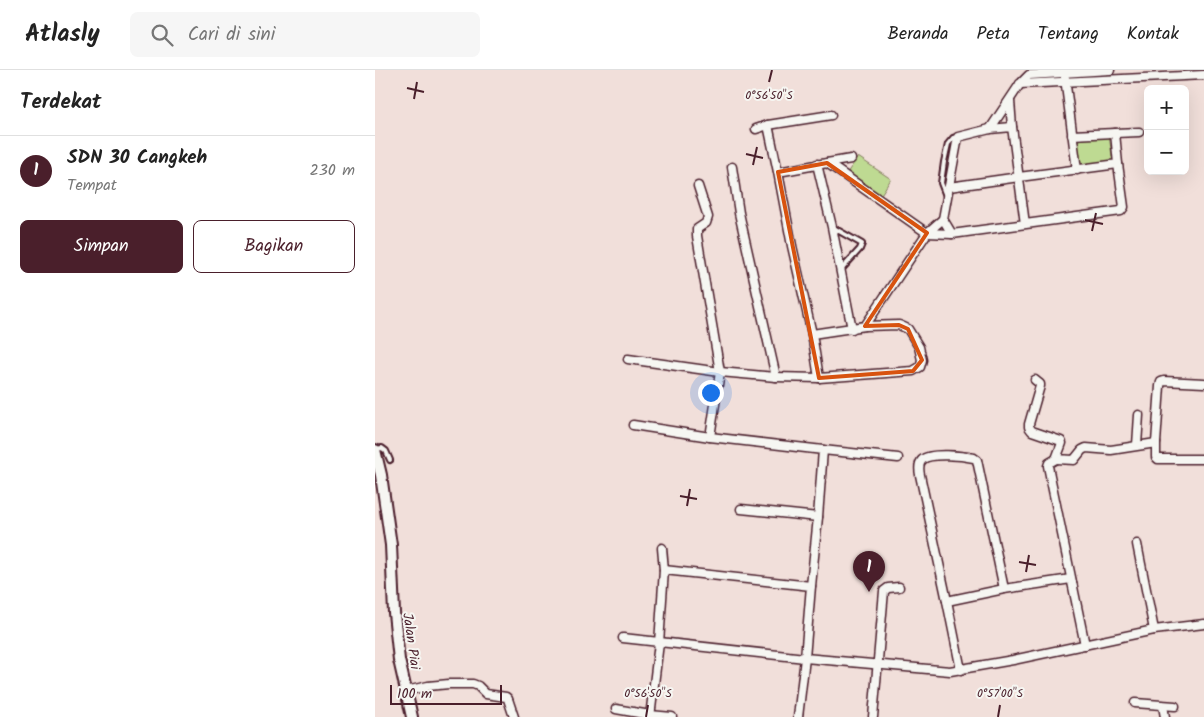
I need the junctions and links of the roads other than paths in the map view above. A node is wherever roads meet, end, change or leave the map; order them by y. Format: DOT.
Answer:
graph roads {
  1 [pos="1110,70"];
  2 [pos="1064,73"];
  3 [pos="1204,75"];
  4 [pos="1065,82"];
  5 [pos="1020,84"];
  6 [pos="1009,101"];
  7 [pos="831,114"];
  8 [pos="768,125"];
  9 [pos="1012,127"];
  10 [pos="756,129"];
  11 [pos="990,129"];
  12 [pos="1139,132"];
  13 [pos="1115,133"];
  14 [pos="1073,135"];
  15 [pos="958,136"];
  16 [pos="851,159"];
  17 [pos="827,163"];
  18 [pos="817,164"];
  19 [pos="1118,164"];
  20 [pos="732,167"];
  21 [pos="1077,170"];
  22 [pos="778,172"];
  23 [pos="1019,177"];
  24 [pos="698,186"];
  25 [pos="949,187"];
  26 [pos="947,198"];
  27 [pos="943,219"];
  28 [pos="1025,224"];
  29 [pos="832,227"];
  30 [pos="927,233"];
  31 [pos="952,234"];
  32 [pos="841,271"];
  33 [pos="865,326"];
  34 [pos="852,329"];
  35 [pos="812,334"];
  36 [pos="628,359"];
  37 [pos="720,372"];
  38 [pos="776,377"];
  39 [pos="819,378"];
  40 [pos="1035,380"];
  41 [pos="1204,383"];
  42 [pos="1139,415"];
  43 [pos="633,425"];
  44 [pos="710,437"];
  45 [pos="1156,443"];
  46 [pos="1137,445"];
  47 [pos="375,450"];
  48 [pos="823,450"];
  49 [pos="897,458"];
  50 [pos="1056,459"];
  51 [pos="1204,459"];
  52 [pos="390,460"];
  53 [pos="741,509"];
  54 [pos="818,517"];
  55 [pos="1137,544"];
  56 [pos="662,548"];
  57 [pos="664,570"];
  58 [pos="1071,579"];
  59 [pos="811,586"];
  60 [pos="899,588"];
  61 [pos="1004,589"];
  62 [pos="947,601"];
  63 [pos="1204,624"];
  64 [pos="1154,630"];
  65 [pos="623,638"];
  66 [pos="659,642"];
  67 [pos="1085,645"];
  68 [pos="805,658"];
  69 [pos="877,664"];
  70 [pos="961,670"];
  71 [pos="406,691"];
  72 [pos="1135,703"];
  73 [pos="1163,706"];
  74 [pos="1175,706"];
  75 [pos="616,709"];
  76 [pos="650,716"];
  77 [pos="413,717"];
  78 [pos="514,717"];
  79 [pos="672,717"];
  80 [pos="798,717"];
  81 [pos="873,717"];
  82 [pos="1165,717"];
  1 -- 2 [label="street"];
  2 -- 4 [label="street"];
  2 -- 5 [label="street"];
  3 -- 4 [label="street"];
  4 -- 5 [label="street"];
  4 -- 14 [label="street"];
  5 -- 6 [label="street"];
  6 -- 9 [label="street"];
  6 -- 11 [label="street"];
  7 -- 8 [label="street"];
  8 -- 10 [label="street"];
  8 -- 22 [label="street"];
  9 -- 11 [label="street"];
  9 -- 23 [label="street"];
  11 -- 15 [label="street"];
  12 -- 13 [label="street"];
  13 -- 14 [label="street"];
  13 -- 19 [label="street"];
  14 -- 21 [label="street"];
  15 -- 25 [label="street"];
  15 -- 26 [label="lane"];
  16 -- 17 [label="street"];
  17 -- 18 [label="street"];
  17 -- 30 [label="street"];
  18 -- 22 [label="street"];
  18 -- 29 [label="street"];
  19 -- 21 [label="street"];
  19 -- 28 [label="street"];
  20 -- 38 [label="street"];
  21 -- 23 [label="street"];
  22 -- 35 [label="street"];
  23 -- 25 [label="street"];
  23 -- 28 [label="street"];
  24 -- 37 [label="street"];
  25 -- 26 [label="street"];
  26 -- 27 [label="street"];
  27 -- 30 [label="street"];
  27 -- 31 [label="street"];
  28 -- 31 [label="street"];
  29 -- 32 [label="street"];
  29 -- 32 [label="lane"];
  30 -- 31 [label="street"];
  30 -- 33 [label="street"];
  32 -- 34 [label="street"];
  33 -- 34 [label="street"];
  33 -- 39 [label="street"];
  34 -- 35 [label="street"];
  35 -- 39 [label="street"];
  36 -- 37 [label="street"];
  37 -- 38 [label="street"];
  37 -- 44 [label="street"];
  38 -- 39 [label="street"];
  40 -- 50 [label="street"];
  41 -- 45 [label="street"];
  42 -- 46 [label="street"];
  43 -- 44 [label="street"];
  44 -- 48 [label="street"];
  45 -- 46 [label="street"];
  45 -- 51 [label="street"];
  46 -- 50 [label="street"];
  47 -- 52 [label="lane"];
  47 -- 71 [label="street, Jalan Piai"];
  48 -- 49 [label="street"];
  48 -- 54 [label="street"];
  50 -- 58 [label="street"];
  53 -- 54 [label="street"];
  54 -- 59 [label="street"];
  55 -- 64 [label="street"];
  56 -- 57 [label="street"];
  57 -- 59 [label="street"];
  57 -- 66 [label="street"];
  58 -- 61 [label="street"];
  58 -- 67 [label="street"];
  59 -- 68 [label="street"];
  60 -- 69 [label="street"];
  61 -- 62 [label="street"];
  61 -- 62 [label="street"];
  62 -- 70 [label="street"];
  63 -- 64 [label="street"];
  64 -- 67 [label="street"];
  65 -- 66 [label="street"];
  66 -- 68 [label="street"];
  66 -- 76 [label="street"];
  67 -- 70 [label="street"];
  68 -- 69 [label="street"];
  68 -- 80 [label="street"];
  69 -- 70 [label="street"];
  69 -- 81 [label="street"];
  71 -- 77 [label="street, Jalan Piai"];
  71 -- 78 [label="street"];
  72 -- 73 [label="street"];
  73 -- 74 [label="street"];
  73 -- 82 [label="street"];
  75 -- 76 [label="street"];
  76 -- 79 [label="street"];
}
